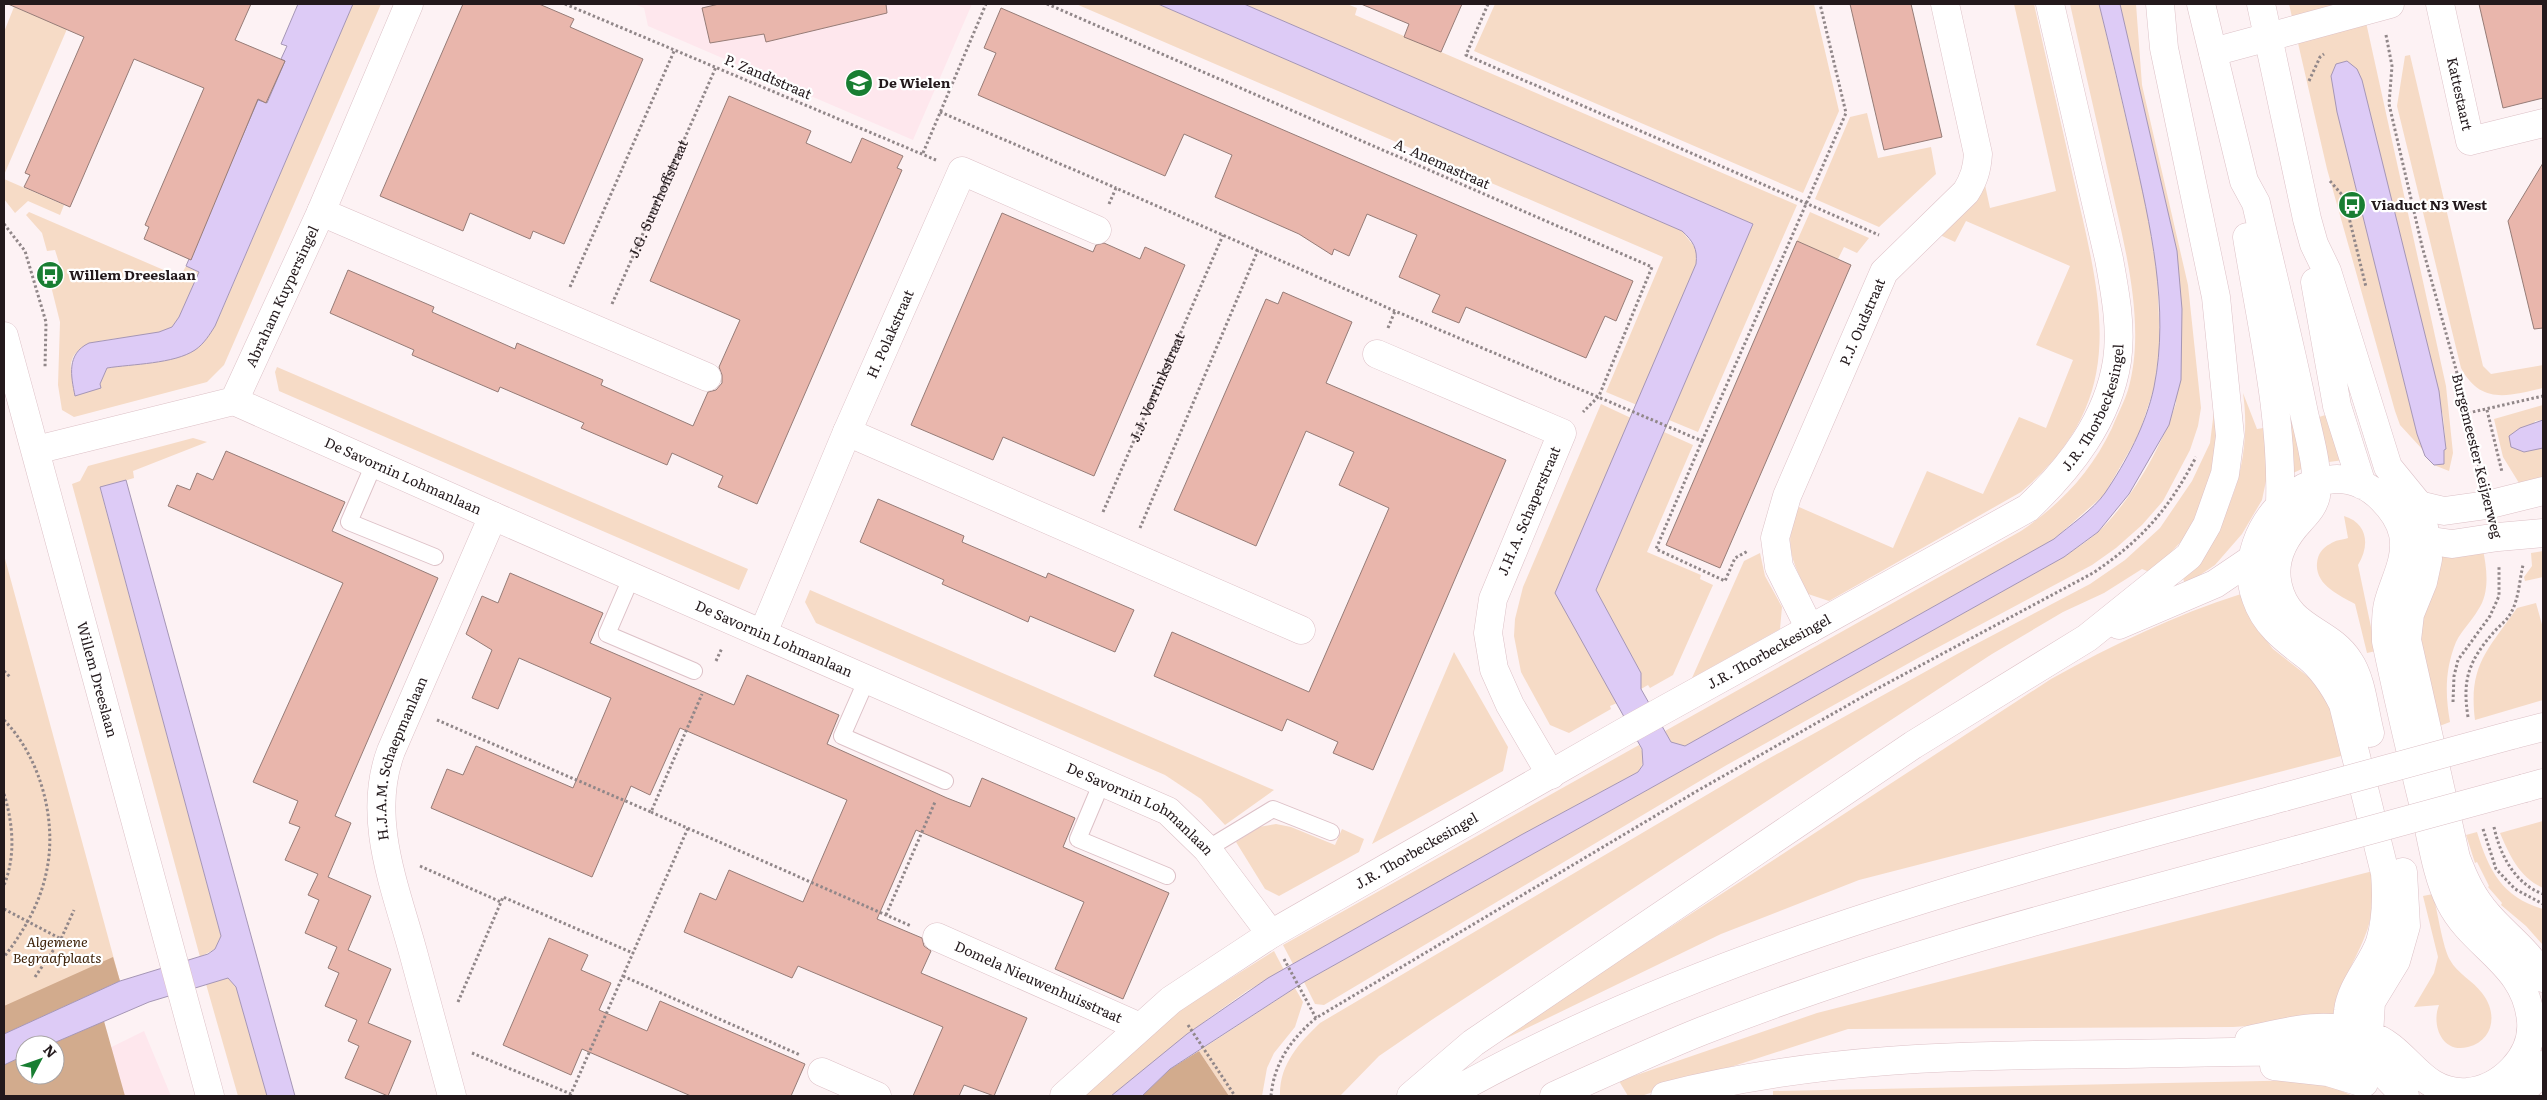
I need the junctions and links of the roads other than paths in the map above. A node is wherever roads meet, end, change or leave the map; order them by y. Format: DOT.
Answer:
graph roads {
  1 [pos="409,4"];
  2 [pos="1945,4"];
  3 [pos="2050,4"];
  4 [pos="2160,4"];
  5 [pos="2201,4"];
  6 [pos="2261,4"];
  7 [pos="2440,4"];
  8 [pos="2385,5"];
  9 [pos="2269,36"];
  10 [pos="2213,52"];
  11 [pos="2543,123"];
  12 [pos="2244,181"];
  13 [pos="322,212"];
  14 [pos="1097,230"];
  15 [pos="2314,244"];
  16 [pos="4,336"];
  17 [pos="1377,354"];
  18 [pos="707,377"];
  19 [pos="234,400"];
  20 [pos="846,432"];
  21 [pos="36,450"];
  22 [pos="374,464"];
  23 [pos="2316,483"];
  24 [pos="2362,485"];
  25 [pos="2543,491"];
  26 [pos="2280,504"];
  27 [pos="2420,505"];
  28 [pos="493,516"];
  29 [pos="2521,535"];
  30 [pos="2415,539"];
  31 [pos="435,557"];
  32 [pos="2252,559"];
  33 [pos="632,576"];
  34 [pos="1810,629"];
  35 [pos="1301,630"];
  36 [pos="763,633"];
  37 [pos="2087,638"];
  38 [pos="694,671"];
  39 [pos="867,679"];
  40 [pos="2352,701"];
  41 [pos="2543,726"];
  42 [pos="1551,775"];
  43 [pos="945,781"];
  44 [pos="1102,782"];
  45 [pos="2534,786"];
  46 [pos="1331,832"];
  47 [pos="1207,849"];
  48 [pos="2447,861"];
  49 [pos="1167,876"];
  50 [pos="1271,934"];
  51 [pos="938,937"];
  52 [pos="2543,978"];
  53 [pos="1140,1027"];
  54 [pos="2356,1039"];
  55 [pos="2189,1053"];
  56 [pos="822,1072"];
  57 [pos="2540,1079"];
  58 [pos="2374,1085"];
  59 [pos="2509,1091"];
  60 [pos="210,1096"];
  61 [pos="452,1096"];
  62 [pos="877,1096"];
  63 [pos="1064,1096"];
  64 [pos="1410,1096"];
  65 [pos="1446,1096"];
  66 [pos="1554,1096"];
  67 [pos="1664,1096"];
  68 [pos="2405,1096"];
  1 -- 13 [label="main road, Abraham Kuypersingel"];
  2 -- 34 [label="main road, P.J. Oudstraat"];
  3 -- 34 [label="main road, J.R. Thorbeckesingel"];
  4 -- 37 [label="main road"];
  5 -- 10 [label="main road"];
  6 -- 9 [label="main road"];
  7 -- 11 [label="main road, Kattestaart"];
  8 -- 9 [label="main road"];
  9 -- 10 [label="main road"];
  9 -- 15 [label="main road"];
  10 -- 12 [label="main road"];
  12 -- 23 [label="main road"];
  12 -- 26 [label="main road"];
  13 -- 18 [label="main road"];
  13 -- 19 [label="main road, Abraham Kuypersingel"];
  14 -- 20 [label="main road, H. Polakstraat"];
  15 -- 24 [label="main road"];
  15 -- 27 [label="main road"];
  16 -- 21 [label="main road, Willem Dreeslaan"];
  17 -- 42 [label="main road, J.H.A. Schaperstraat"];
  19 -- 21 [label="main road"];
  19 -- 22 [label="main road, De Savornin Lohmanlaan"];
  20 -- 35 [label="main road"];
  20 -- 36 [label="main road, H. Polakstraat"];
  21 -- 60 [label="main road, Willem Dreeslaan"];
  22 -- 28 [label="main road, De Savornin Lohmanlaan"];
  22 -- 31 [label="lane"];
  23 -- 24 [label="main road"];
  23 -- 26 [label="main road"];
  23 -- 40 [label="main road"];
  24 -- 30 [label="main road"];
  25 -- 27 [label="main road"];
  26 -- 32 [label="main road"];
  27 -- 30 [label="main road"];
  28 -- 33 [label="main road, De Savornin Lohmanlaan"];
  28 -- 61 [label="main road, H.J.A.M. Schaepmanlaan"];
  29 -- 30 [label="main road"];
  30 -- 48 [label="main road"];
  32 -- 37 [label="main road"];
  32 -- 40 [label="main road"];
  33 -- 36 [label="main road, De Savornin Lohmanlaan"];
  33 -- 38 [label="lane"];
  34 -- 42 [label="main road, J.R. Thorbeckesingel"];
  36 -- 39 [label="main road, De Savornin Lohmanlaan"];
  37 -- 64 [label="main road"];
  39 -- 43 [label="lane"];
  39 -- 44 [label="main road, De Savornin Lohmanlaan"];
  40 -- 54 [label="main road"];
  41 -- 65 [label="main road, bridge"];
  42 -- 50 [label="main road, J.R. Thorbeckesingel"];
  44 -- 47 [label="main road, De Savornin Lohmanlaan"];
  44 -- 49 [label="lane"];
  45 -- 66 [label="main road, bridge"];
  46 -- 47 [label="lane"];
  47 -- 50 [label="main road, De Savornin Lohmanlaan"];
  48 -- 52 [label="main road"];
  48 -- 59 [label="main road"];
  50 -- 53 [label="main road, J.R. Thorbeckesingel"];
  51 -- 53 [label="main road, Domela Nieuwenhuisstraat"];
  53 -- 63 [label="main road, J.R. Thorbeckesingel"];
  54 -- 55 [label="main road"];
  54 -- 58 [label="main road"];
  54 -- 59 [label="main road"];
  55 -- 58 [label="main road"];
  55 -- 67 [label="main road"];
  56 -- 62 [label="main road"];
  57 -- 59 [label="main road"];
  58 -- 68 [label="main road"];
}
